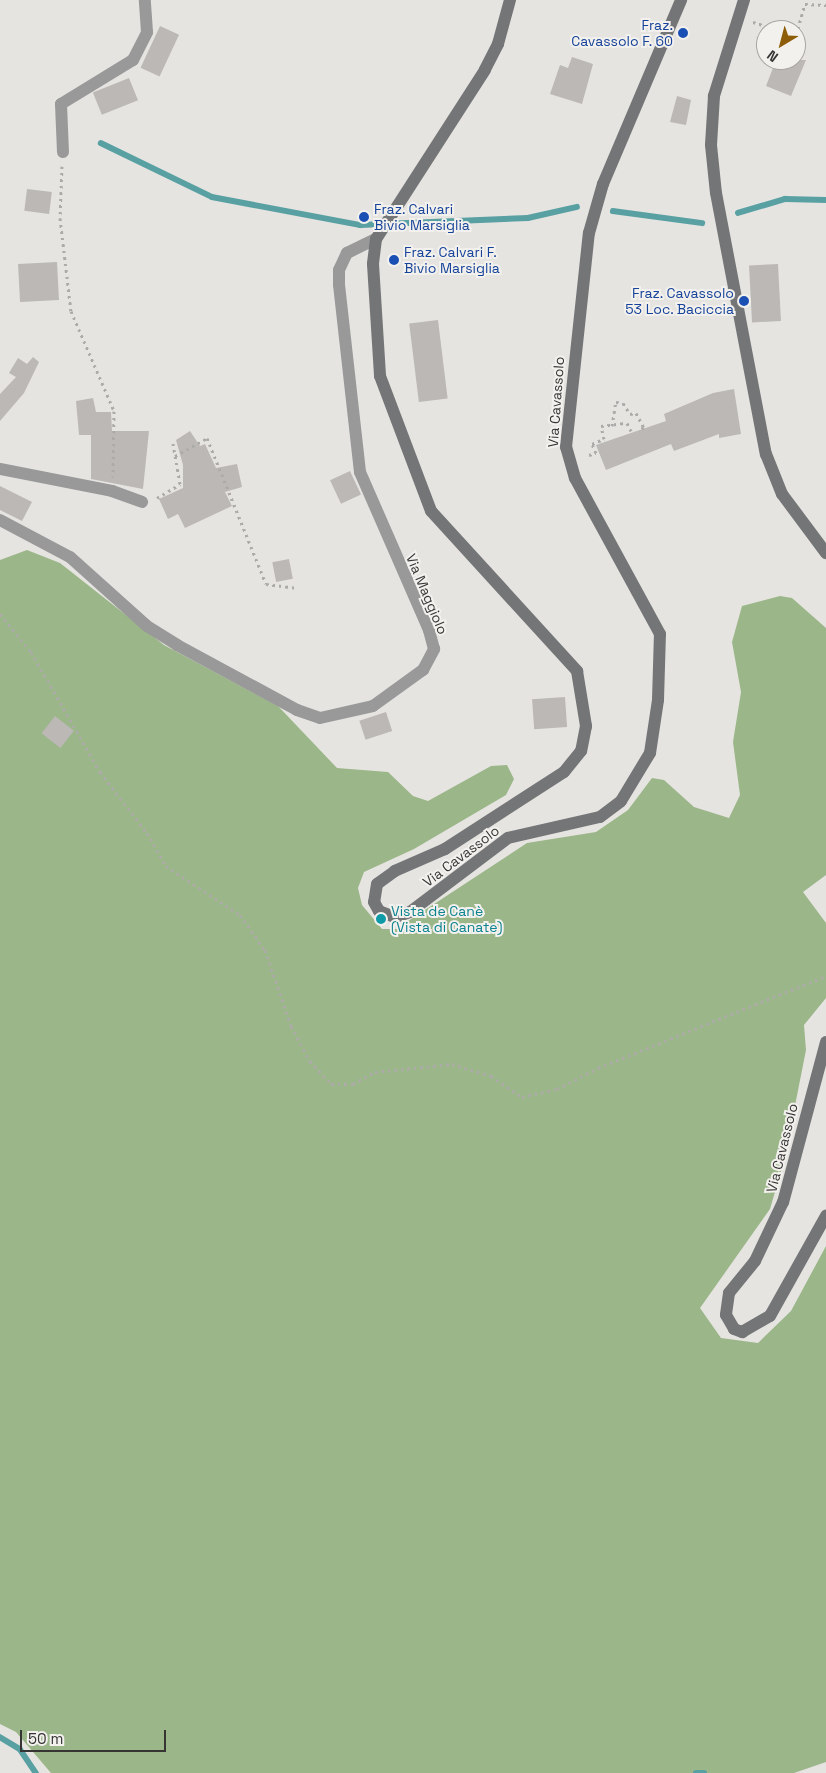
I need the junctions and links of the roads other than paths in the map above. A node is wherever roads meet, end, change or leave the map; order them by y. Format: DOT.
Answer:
graph roads {
  1 [pos="145,0"];
  2 [pos="510,0"];
  3 [pos="681,0"];
  4 [pos="744,0"];
  5 [pos="63,152"];
  6 [pos="376,238"];
  7 [pos="0,469"];
  8 [pos="142,502"];
  9 [pos="0,520"];
  10 [pos="826,553"];
  11 [pos="826,1042"];
  12 [pos="826,1216"];
  1 -- 5 [label="street"];
  2 -- 6 [label="main road"];
  3 -- 6 [label="main road, Via Cavassolo"];
  4 -- 10 [label="main road"];
  6 -- 9 [label="street, Via Maggiolo"];
  7 -- 8 [label="street"];
  11 -- 12 [label="main road, Via Cavassolo"];
}
